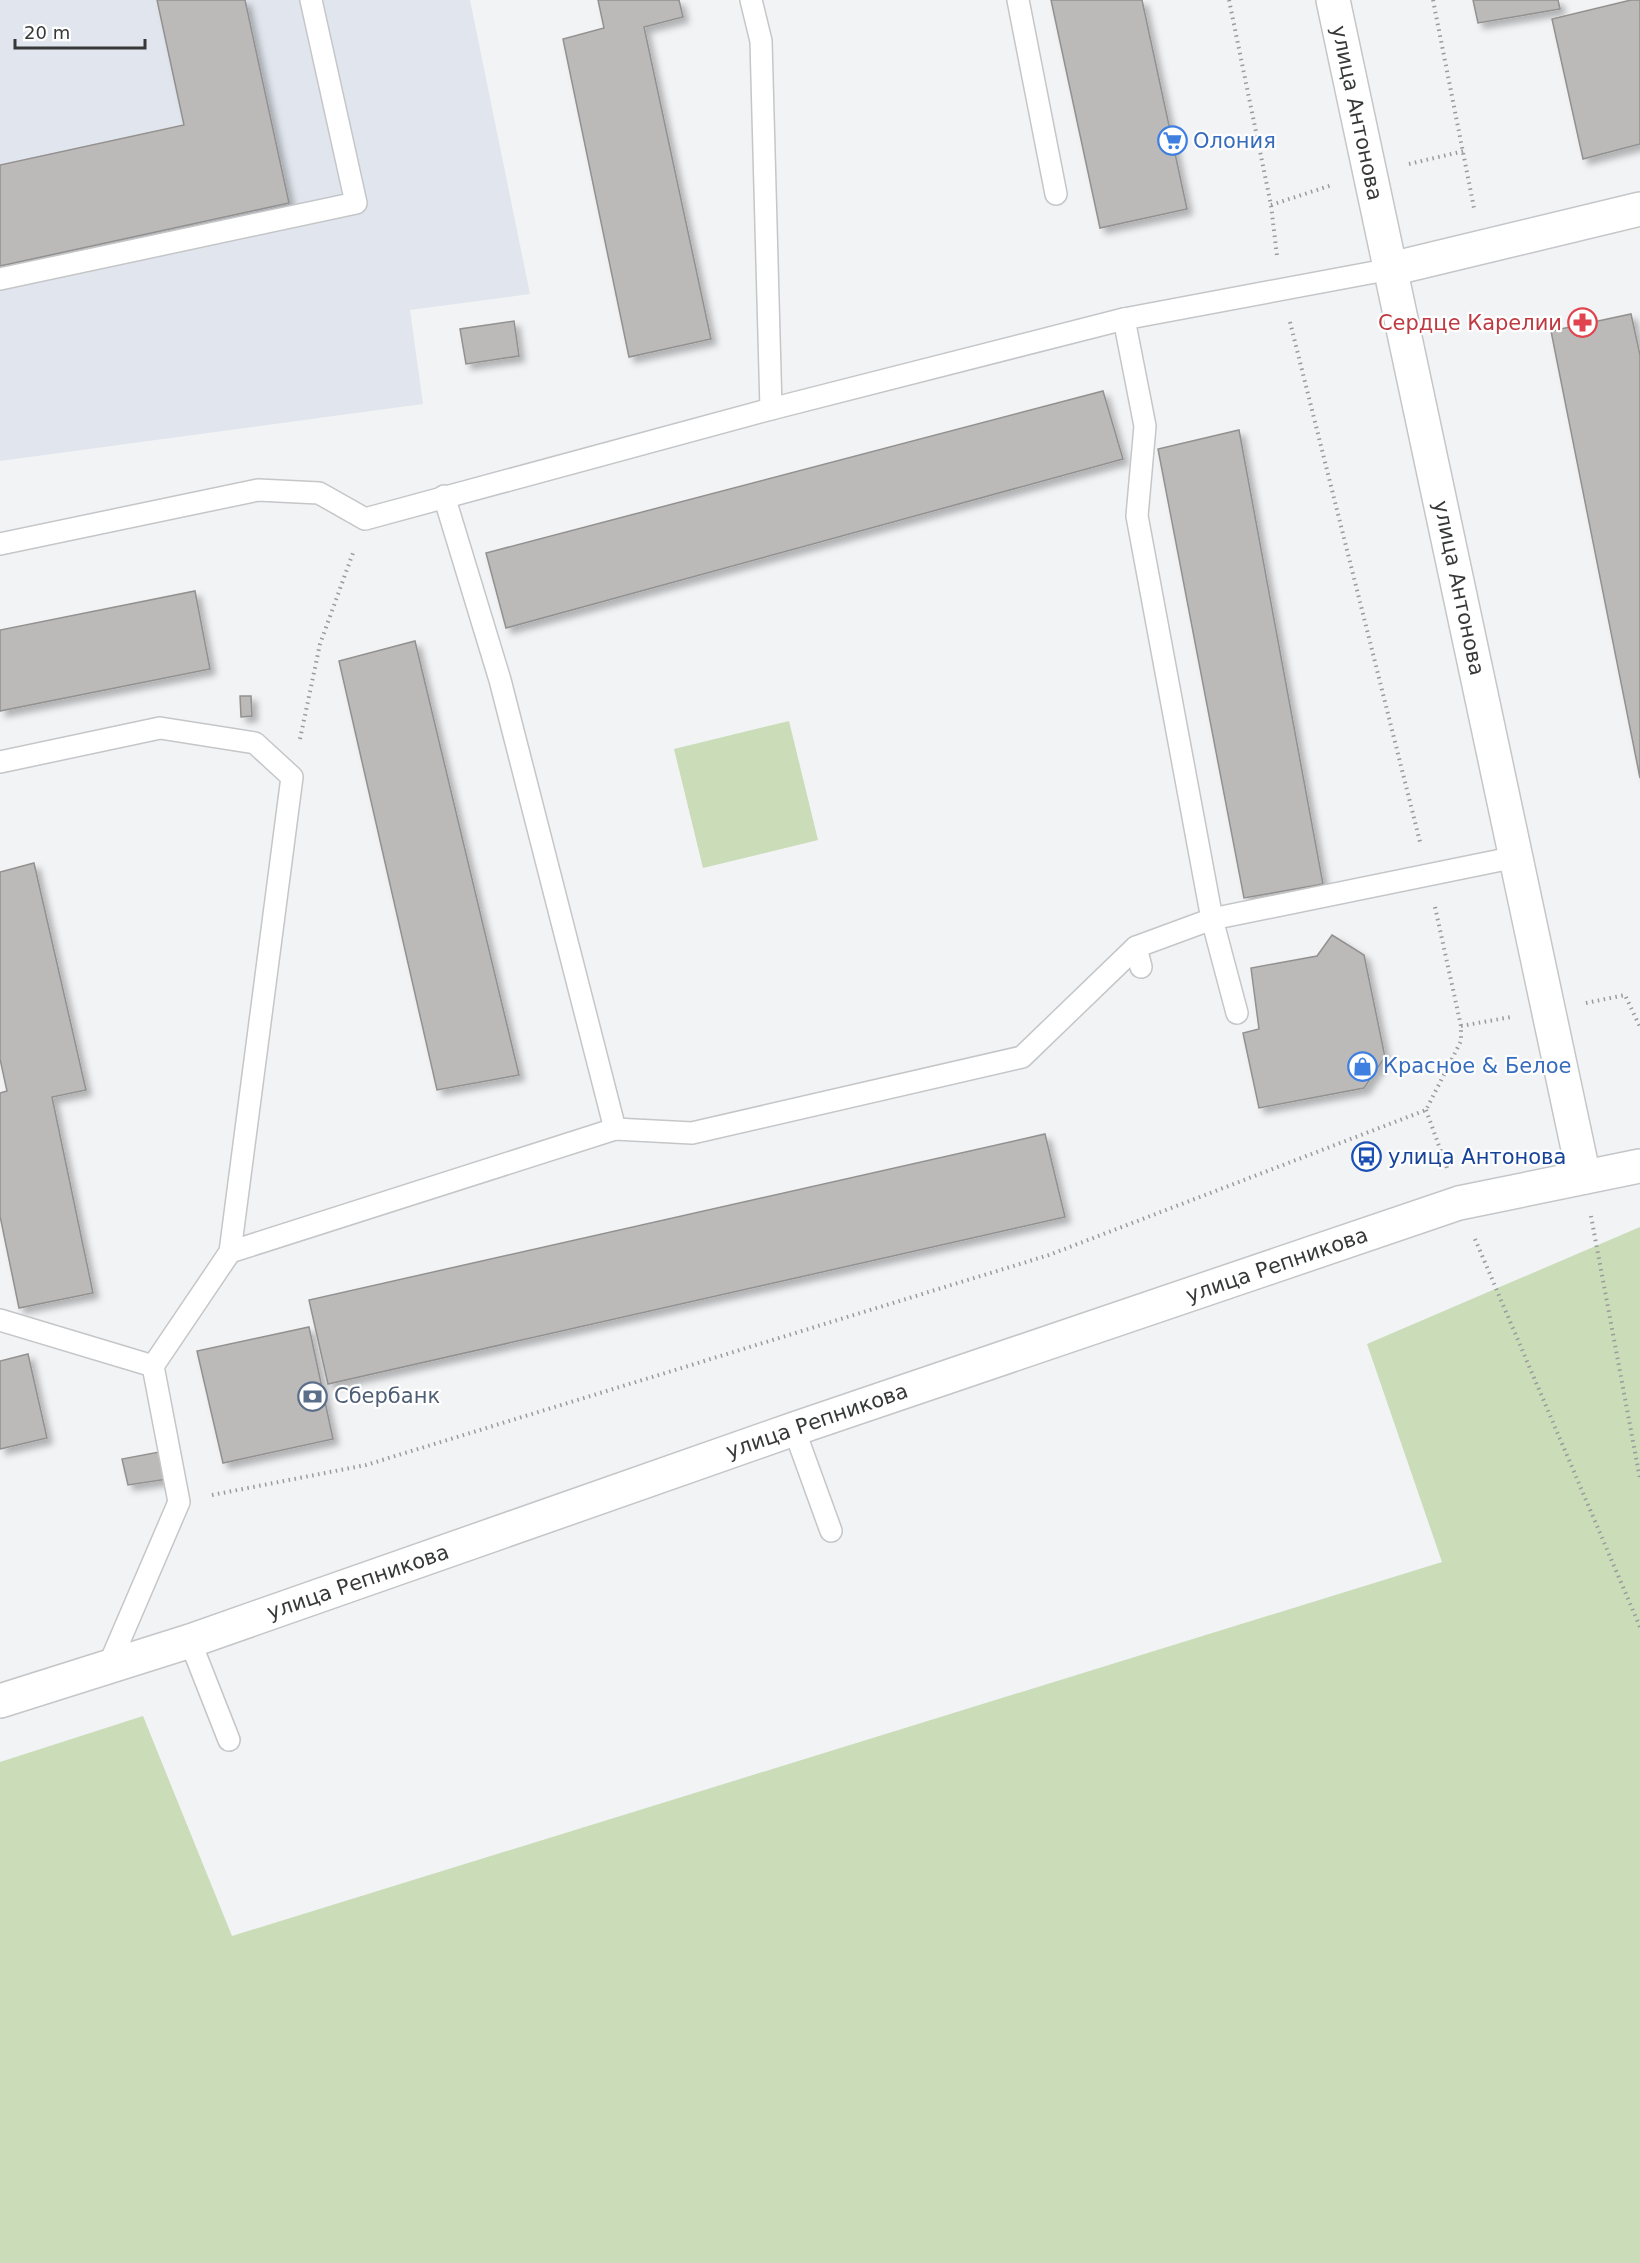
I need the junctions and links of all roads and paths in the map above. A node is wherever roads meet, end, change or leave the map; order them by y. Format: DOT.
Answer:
graph roads {
  1 [pos="311,0"];
  2 [pos="752,0"];
  3 [pos="1018,0"];
  4 [pos="1229,0"];
  5 [pos="1333,0"];
  6 [pos="1432,0"];
  7 [pos="1056,195"];
  8 [pos="1640,209"];
  9 [pos="1481,247"];
  10 [pos="1391,269"];
  11 [pos="0,279"];
  12 [pos="1281,290"];
  13 [pos="1124,319"];
  14 [pos="771,409"];
  15 [pos="444,496"];
  16 [pos="365,519"];
  17 [pos="0,544"];
  18 [pos="0,762"];
  19 [pos="292,777"];
  20 [pos="1516,857"];
  21 [pos="1429,877"];
  22 [pos="1212,919"];
  23 [pos="1625,995"];
  24 [pos="1237,1013"];
  25 [pos="1640,1027"];
  26 [pos="1426,1110"];
  27 [pos="615,1129"];
  28 [pos="1640,1166"];
  29 [pos="1584,1176"];
  30 [pos="1460,1203"];
  31 [pos="230,1252"];
  32 [pos="0,1320"];
  33 [pos="153,1366"];
  34 [pos="794,1429"];
  35 [pos="1640,1479"];
  36 [pos="179,1502"];
  37 [pos="831,1531"];
  38 [pos="1640,1627"];
  39 [pos="190,1641"];
  40 [pos="109,1665"];
  41 [pos="0,1701"];
  42 [pos="229,1740"];
  1 -- 11 [label="lane"];
  2 -- 14 [label="lane"];
  3 -- 7 [label="lane"];
  4 -- 12 [label="path"];
  5 -- 10 [label="main road, улица Антонова"];
  6 -- 9 [label="path"];
  8 -- 9 [label="main road"];
  9 -- 10 [label="main road"];
  10 -- 12 [label="lane"];
  10 -- 20 [label="main road, улица Антонова"];
  12 -- 13 [label="lane"];
  12 -- 21 [label="path"];
  13 -- 14 [label="lane"];
  13 -- 22 [label="lane"];
  14 -- 15 [label="lane"];
  15 -- 16 [label="lane"];
  15 -- 27 [label="lane"];
  16 -- 17 [label="lane"];
  16 -- 19 [label="path"];
  18 -- 19 [label="lane"];
  19 -- 31 [label="lane"];
  20 -- 21 [label="lane"];
  20 -- 29 [label="main road, улица Антонова"];
  21 -- 22 [label="lane"];
  21 -- 26 [label="path"];
  22 -- 24 [label="lane"];
  22 -- 27 [label="lane"];
  23 -- 25 [label="path"];
  26 -- 30 [label="path"];
  26 -- 36 [label="path"];
  27 -- 31 [label="lane"];
  28 -- 29 [label="main road, улица Репникова"];
  29 -- 30 [label="main road, улица Репникова"];
  29 -- 35 [label="path"];
  30 -- 34 [label="main road, улица Репникова"];
  30 -- 38 [label="path"];
  31 -- 33 [label="lane"];
  32 -- 33 [label="lane"];
  33 -- 36 [label="lane"];
  34 -- 37 [label="lane"];
  34 -- 39 [label="main road, улица Репникова"];
  36 -- 40 [label="lane"];
  39 -- 40 [label="main road, улица Репникова"];
  39 -- 42 [label="lane"];
  40 -- 41 [label="main road, улица Репникова"];
}
